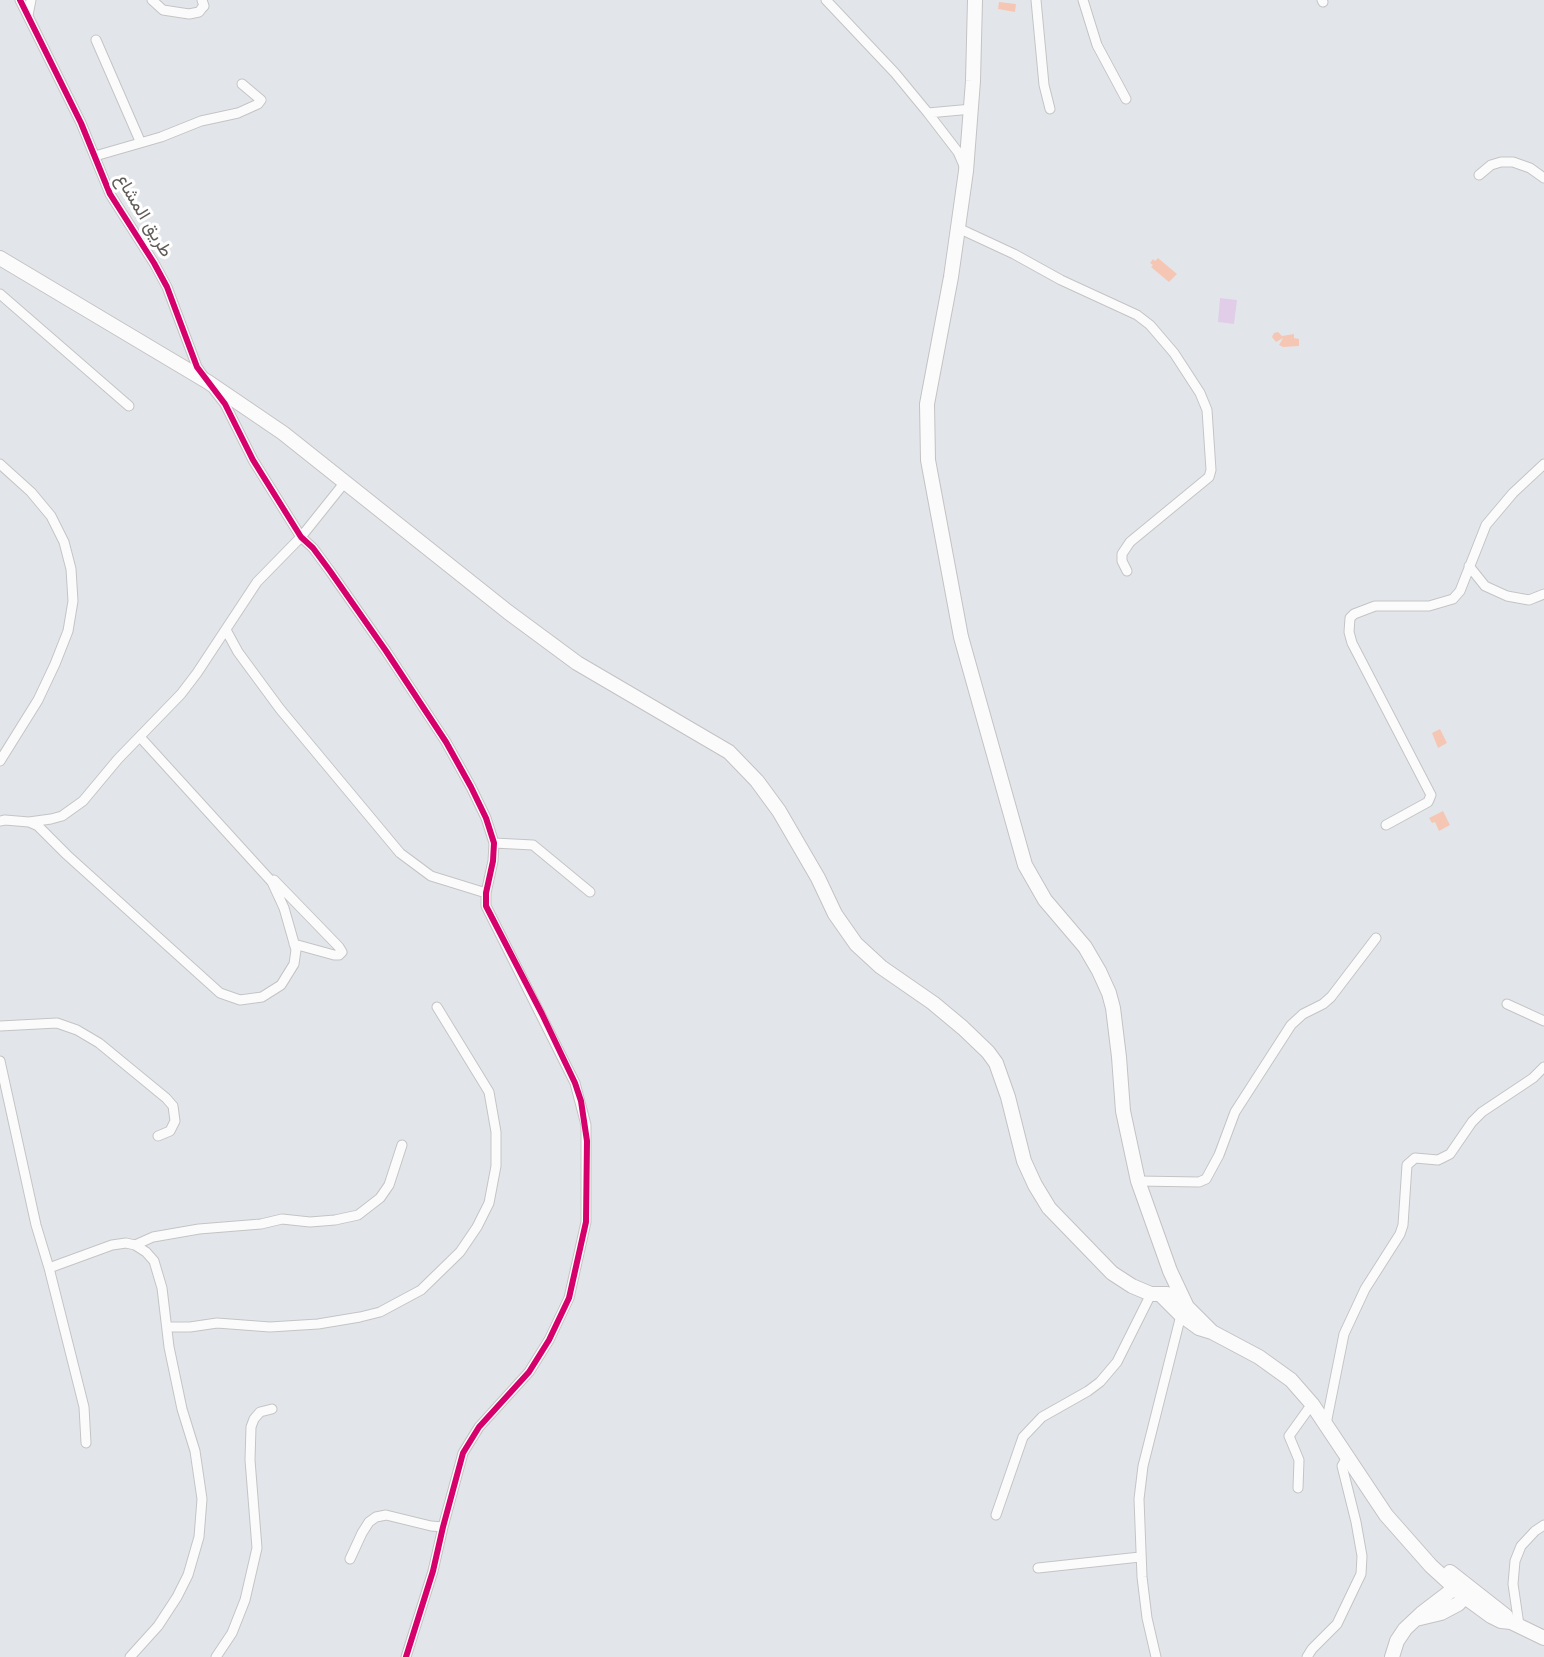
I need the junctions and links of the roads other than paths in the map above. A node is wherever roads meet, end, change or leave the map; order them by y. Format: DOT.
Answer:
graph roads {
  1 [pos="20,0"];
  2 [pos="31,0"];
  3 [pos="152,0"];
  4 [pos="202,0"];
  5 [pos="826,0"];
  6 [pos="975,0"];
  7 [pos="1036,0"];
  8 [pos="1083,0"];
  9 [pos="28,15"];
  10 [pos="96,40"];
  11 [pos="243,84"];
  12 [pos="1126,99"];
  13 [pos="972,109"];
  14 [pos="1050,109"];
  15 [pos="928,113"];
  16 [pos="140,141"];
  17 [pos="95,156"];
  18 [pos="966,171"];
  19 [pos="1479,175"];
  20 [pos="1544,178"];
  21 [pos="958,228"];
  22 [pos="0,258"];
  23 [pos="0,294"];
  24 [pos="208,382"];
  25 [pos="129,406"];
  26 [pos="0,464"];
  27 [pos="1544,464"];
  28 [pos="345,482"];
  29 [pos="300,537"];
  30 [pos="1469,566"];
  31 [pos="1127,571"];
  32 [pos="1544,594"];
  33 [pos="226,630"];
  34 [pos="140,737"];
  35 [pos="0,761"];
  36 [pos="0,821"];
  37 [pos="29,822"];
  38 [pos="1386,825"];
  39 [pos="494,843"];
  40 [pos="259,865"];
  41 [pos="591,892"];
  42 [pos="486,893"];
  43 [pos="1376,938"];
  44 [pos="294,944"];
  45 [pos="1507,1005"];
  46 [pos="437,1008"];
  47 [pos="1544,1021"];
  48 [pos="0,1026"];
  49 [pos="0,1061"];
  50 [pos="1544,1067"];
  51 [pos="158,1136"];
  52 [pos="402,1145"];
  53 [pos="1138,1181"];
  54 [pos="135,1245"];
  55 [pos="49,1268"];
  56 [pos="1173,1304"];
  57 [pos="168,1327"];
  58 [pos="1311,1404"];
  59 [pos="272,1408"];
  60 [pos="1326,1424"];
  61 [pos="86,1443"];
  62 [pos="1347,1457"];
  63 [pos="1298,1488"];
  64 [pos="996,1515"];
  65 [pos="1544,1525"];
  66 [pos="443,1527"];
  67 [pos="1140,1557"];
  68 [pos="350,1559"];
  69 [pos="1038,1568"];
  70 [pos="1464,1590"];
  71 [pos="1515,1623"];
  72 [pos="1544,1638"];
  73 [pos="130,1657"];
  74 [pos="216,1657"];
  75 [pos="406,1657"];
  76 [pos="1156,1657"];
  77 [pos="1307,1657"];
  78 [pos="1392,1657"];
  1 -- 9 [label="street, طريق المشاع"];
  2 -- 9 [label="street"];
  3 -- 4 [label="street"];
  5 -- 15 [label="street"];
  6 -- 13 [label="street"];
  7 -- 14 [label="street"];
  8 -- 12 [label="street"];
  9 -- 17 [label="street, طريق المشاع"];
  10 -- 16 [label="street"];
  11 -- 16 [label="street"];
  13 -- 15 [label="street"];
  13 -- 18 [label="street"];
  15 -- 18 [label="street"];
  16 -- 17 [label="street"];
  17 -- 24 [label="street, طريق المشاع"];
  18 -- 21 [label="street"];
  19 -- 20 [label="street"];
  21 -- 31 [label="street"];
  21 -- 53 [label="street"];
  22 -- 24 [label="street"];
  23 -- 25 [label="street"];
  24 -- 28 [label="street"];
  24 -- 29 [label="street, طريق المشاع"];
  26 -- 35 [label="street"];
  27 -- 30 [label="street"];
  28 -- 29 [label="street"];
  28 -- 56 [label="street"];
  29 -- 33 [label="street"];
  29 -- 39 [label="street, طريق المشاع"];
  30 -- 32 [label="street"];
  30 -- 38 [label="street"];
  33 -- 34 [label="street"];
  33 -- 42 [label="street"];
  34 -- 37 [label="street"];
  34 -- 40 [label="street"];
  36 -- 37 [label="street"];
  37 -- 44 [label="street"];
  39 -- 41 [label="street"];
  39 -- 42 [label="street"];
  40 -- 44 [label="street"];
  40 -- 44 [label="street"];
  42 -- 66 [label="street"];
  43 -- 53 [label="street"];
  45 -- 47 [label="street"];
  46 -- 57 [label="street"];
  48 -- 51 [label="street"];
  49 -- 55 [label="street"];
  50 -- 60 [label="street"];
  52 -- 54 [label="street"];
  53 -- 56 [label="street"];
  54 -- 55 [label="street"];
  54 -- 57 [label="street"];
  55 -- 61 [label="street"];
  56 -- 58 [label="street"];
  56 -- 64 [label="street"];
  56 -- 67 [label="street"];
  57 -- 73 [label="street"];
  58 -- 60 [label="street"];
  58 -- 63 [label="street"];
  59 -- 74 [label="street"];
  60 -- 62 [label="street"];
  62 -- 70 [label="street"];
  62 -- 77 [label="street"];
  65 -- 71 [label="street"];
  66 -- 68 [label="street"];
  66 -- 75 [label="street"];
  67 -- 69 [label="street"];
  67 -- 76 [label="street"];
  70 -- 71 [label="street"];
  70 -- 78 [label="street"];
  71 -- 72 [label="street"];
}
